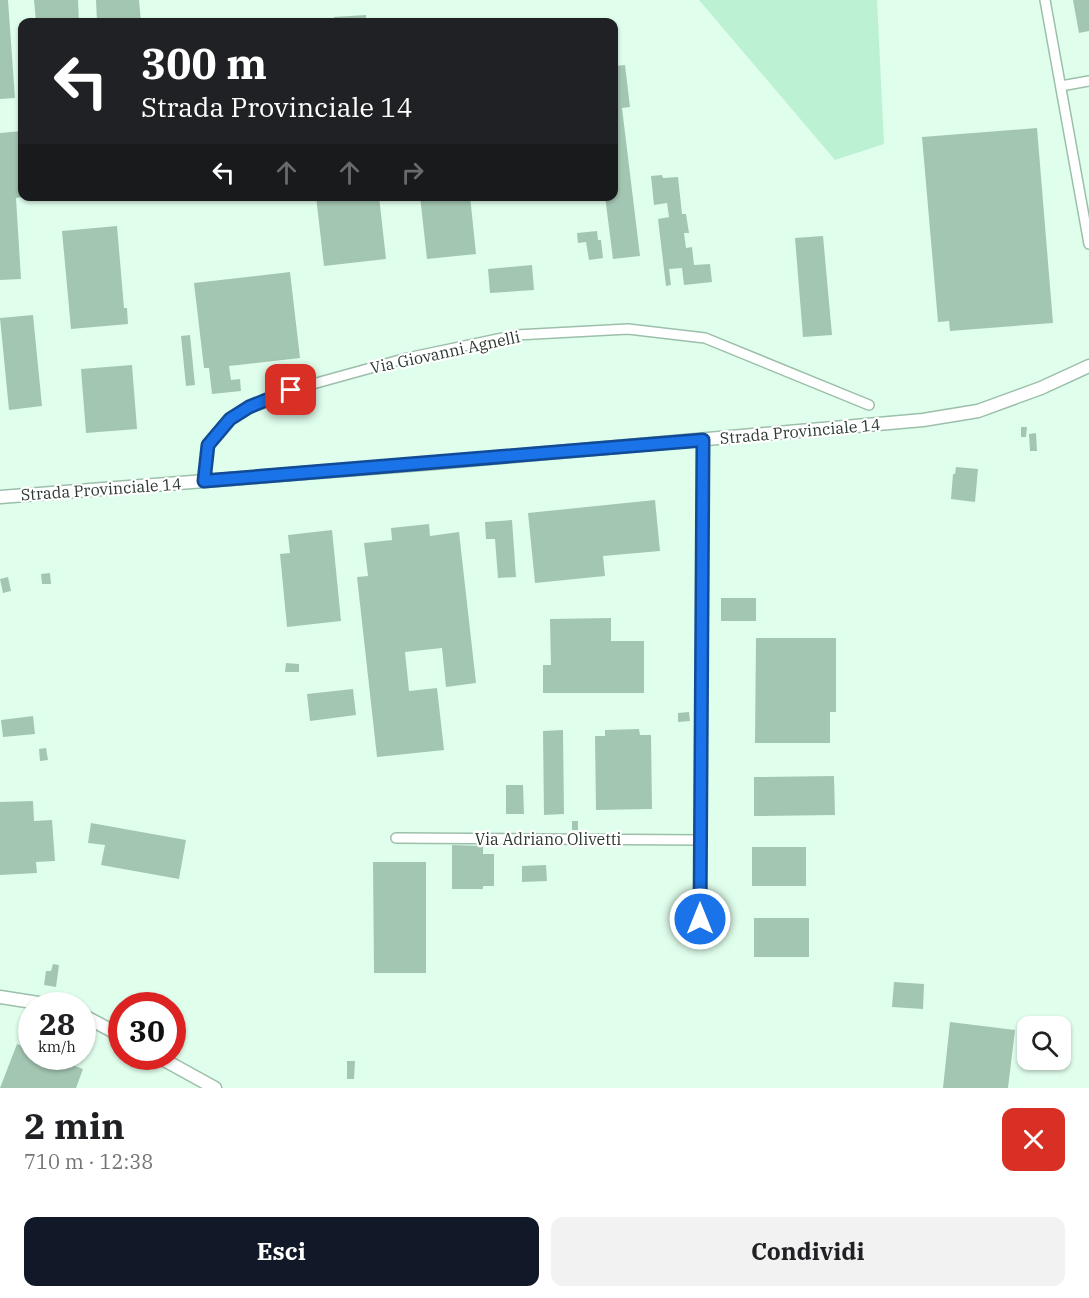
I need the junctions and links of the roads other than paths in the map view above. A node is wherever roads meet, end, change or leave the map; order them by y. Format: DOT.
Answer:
graph roads {
  1 [pos="1045,0"];
  2 [pos="1089,81"];
  3 [pos="1061,86"];
  4 [pos="1089,244"];
  5 [pos="1089,366"];
  6 [pos="869,405"];
  7 [pos="703,440"];
  8 [pos="204,481"];
  9 [pos="0,496"];
  10 [pos="396,838"];
  11 [pos="701,840"];
  12 [pos="700,919"];
  13 [pos="0,997"];
  14 [pos="18,1000"];
  15 [pos="182,1070"];
  16 [pos="215,1088"];
  1 -- 3 [label="street"];
  2 -- 3 [label="street"];
  3 -- 4 [label="street"];
  5 -- 7 [label="street, Strada Provinciale 14"];
  6 -- 8 [label="street, Via Giovanni Agnelli"];
  7 -- 8 [label="street, Strada Provinciale 14"];
  7 -- 11 [label="street"];
  8 -- 9 [label="street, Strada Provinciale 14"];
  10 -- 11 [label="street, Via Adriano Olivetti"];
  11 -- 12 [label="street"];
  13 -- 14 [label="street"];
  15 -- 16 [label="street"];
}
